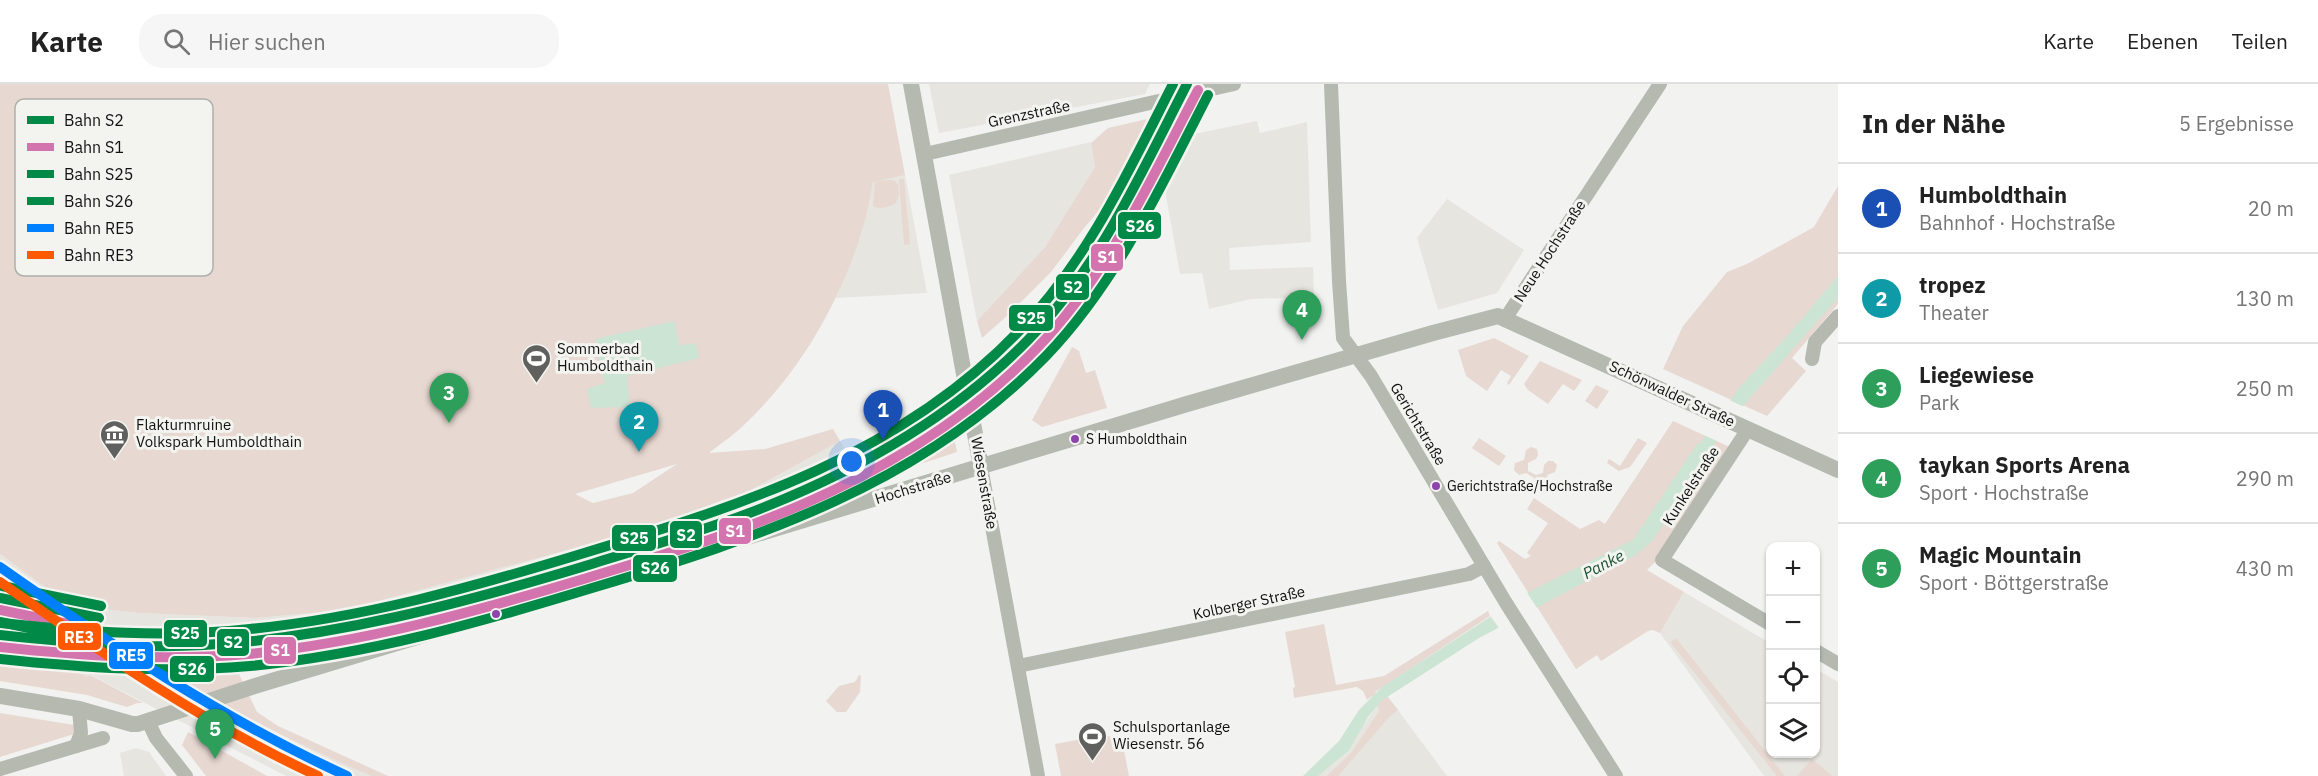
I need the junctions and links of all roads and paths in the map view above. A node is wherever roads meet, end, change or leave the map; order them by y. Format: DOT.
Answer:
graph roads {
  1 [pos="911,84"];
  2 [pos="1234,84"];
  3 [pos="1331,84"];
  4 [pos="1660,84"];
  5 [pos="925,154"];
  6 [pos="1838,316"];
  7 [pos="1505,319"];
  8 [pos="1355,356"];
  9 [pos="1812,359"];
  10 [pos="1741,426"];
  11 [pos="981,467"];
  12 [pos="1838,470"];
  13 [pos="1484,566"];
  14 [pos="1766,622"];
  15 [pos="1820,654"];
  16 [pos="1838,664"];
  17 [pos="1018,666"];
  18 [pos="0,696"];
  19 [pos="79,709"];
  20 [pos="155,719"];
  21 [pos="103,738"];
  22 [pos="76,746"];
  23 [pos="0,770"];
  24 [pos="186,776"];
  25 [pos="1038,776"];
  26 [pos="1616,776"];
  1 -- 5 [label="street, Wiesenstraße"];
  2 -- 5 [label="street, Grenzstraße"];
  3 -- 8 [label="street, Gerichtstraße"];
  4 -- 7 [label="street, Neue Hochstraße"];
  5 -- 11 [label="street, Wiesenstraße"];
  6 -- 9 [label="street"];
  7 -- 8 [label="street"];
  7 -- 10 [label="street, Schönwalder Straße"];
  8 -- 11 [label="street, Hochstraße"];
  8 -- 13 [label="street, Gerichtstraße"];
  10 -- 12 [label="street, Schönwalder Straße"];
  10 -- 14 [label="street, Kunkelstraße"];
  11 -- 17 [label="street, Wiesenstraße"];
  11 -- 20 [label="street, Hochstraße"];
  13 -- 17 [label="street, Kolberger Straße"];
  13 -- 26 [label="street, Gerichtstraße"];
  15 -- 16 [label="street"];
  17 -- 25 [label="street, Wiesenstraße"];
  18 -- 19 [label="street, Hochstraße"];
  19 -- 20 [label="street, Hochstraße"];
  19 -- 22 [label="street"];
  20 -- 24 [label="street"];
  21 -- 22 [label="street"];
  22 -- 23 [label="street"];
}
